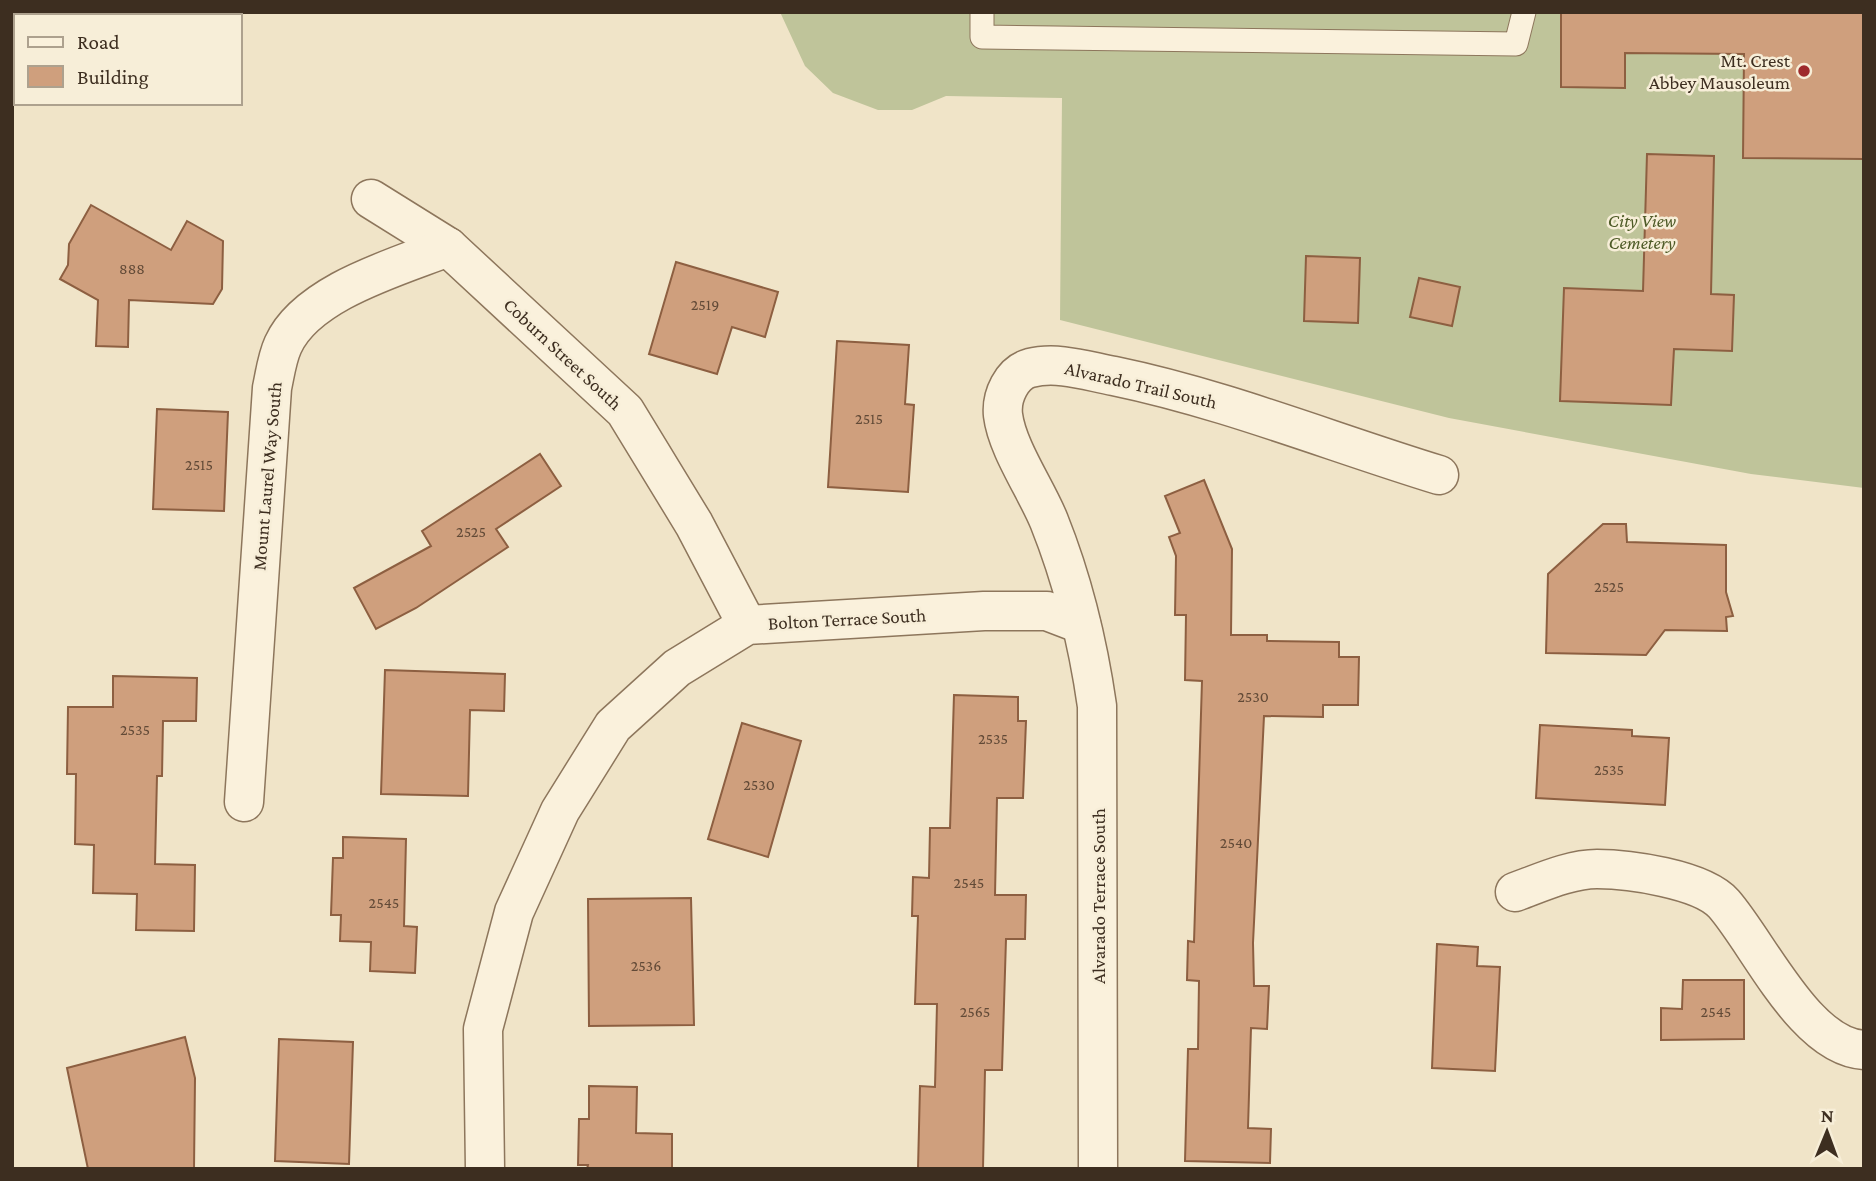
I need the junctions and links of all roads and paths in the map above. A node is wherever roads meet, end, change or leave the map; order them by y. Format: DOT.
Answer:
graph roads {
  1 [pos="982,12"];
  2 [pos="1524,12"];
  3 [pos="371,199"];
  4 [pos="448,247"];
  5 [pos="1439,475"];
  6 [pos="1081,624"];
  7 [pos="747,625"];
  8 [pos="244,802"];
  9 [pos="1515,892"];
  10 [pos="1864,1050"];
  11 [pos="485,1169"];
  12 [pos="1098,1169"];
  1 -- 2 [label="lane"];
  3 -- 4 [label="street, Coburn Street South"];
  4 -- 7 [label="street, Coburn Street South"];
  4 -- 8 [label="street, Mount Laurel Way South"];
  5 -- 6 [label="street, Alvarado Trail South"];
  6 -- 7 [label="street, Bolton Terrace South"];
  6 -- 12 [label="street, Alvarado Terrace South"];
  7 -- 11 [label="street, Bolton Terrace South"];
  9 -- 10 [label="street"];
}
